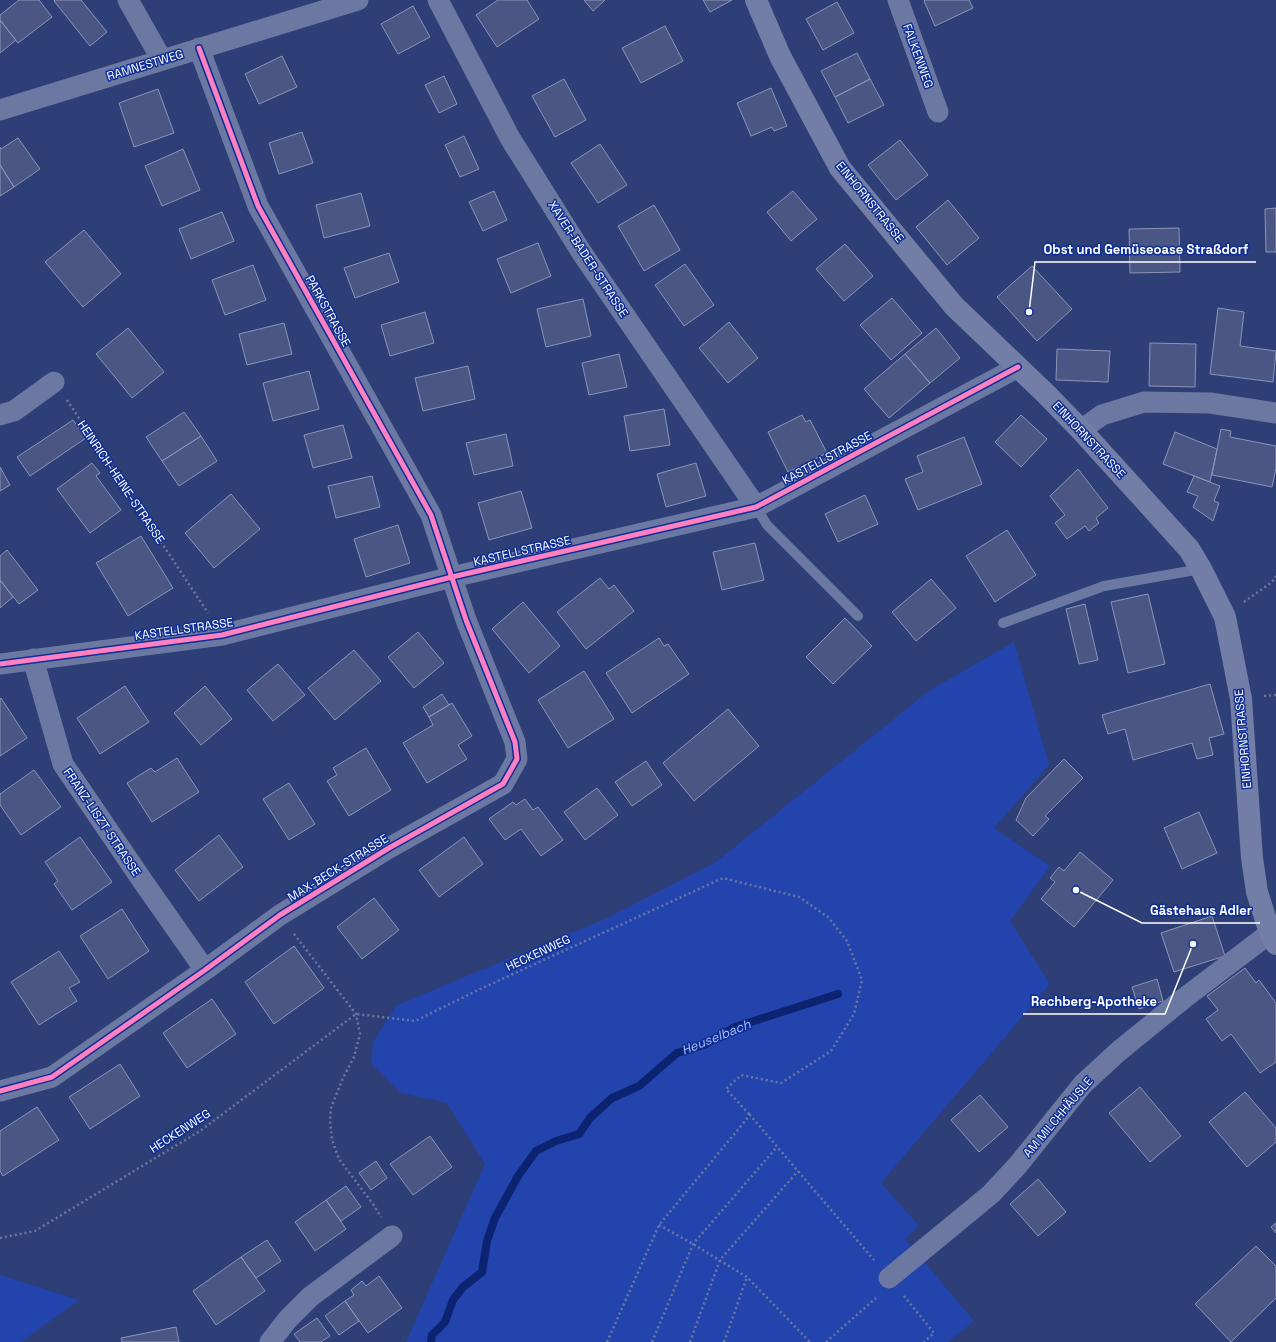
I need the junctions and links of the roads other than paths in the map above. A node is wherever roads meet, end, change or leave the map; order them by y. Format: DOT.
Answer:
graph roads {
  1 [pos="128,0"];
  2 [pos="358,0"];
  3 [pos="438,0"];
  4 [pos="756,0"];
  5 [pos="900,1"];
  6 [pos="200,48"];
  7 [pos="162,60"];
  8 [pos="0,110"];
  9 [pos="938,112"];
  10 [pos="1018,367"];
  11 [pos="54,382"];
  12 [pos="1276,413"];
  13 [pos="0,415"];
  14 [pos="1081,430"];
  15 [pos="756,507"];
  16 [pos="1201,569"];
  17 [pos="452,577"];
  18 [pos="858,616"];
  19 [pos="1003,623"];
  20 [pos="33,659"];
  21 [pos="0,664"];
  22 [pos="1273,939"];
  23 [pos="205,970"];
  24 [pos="0,1091"];
  25 [pos="392,1236"];
  26 [pos="889,1278"];
  27 [pos="270,1342"];
  1 -- 7 [label="street"];
  2 -- 6 [label="street, RAMNESTWEG"];
  3 -- 15 [label="street, XAVER-BADER-STRASSE"];
  4 -- 10 [label="main road, EINHORNSTRASSE"];
  5 -- 9 [label="street, FALKENWEG"];
  6 -- 7 [label="street, RAMNESTWEG"];
  6 -- 17 [label="street, PARKSTRASSE"];
  7 -- 8 [label="street, RAMNESTWEG"];
  10 -- 14 [label="main road, EINHORNSTRASSE"];
  10 -- 15 [label="street, KASTELLSTRASSE"];
  11 -- 13 [label="street"];
  12 -- 14 [label="street"];
  14 -- 16 [label="main road, EINHORNSTRASSE"];
  15 -- 17 [label="street, KASTELLSTRASSE"];
  15 -- 18 [label="lane"];
  16 -- 19 [label="lane"];
  16 -- 22 [label="main road, EINHORNSTRASSE"];
  17 -- 20 [label="street, KASTELLSTRASSE"];
  17 -- 23 [label="street, MAX-BECK-STRASSE"];
  20 -- 21 [label="street, KASTELLSTRASSE"];
  20 -- 23 [label="street, FRANZ-LISZT-STRASSE"];
  22 -- 26 [label="street, AM MILCHHÄUSLE"];
  23 -- 24 [label="street, MAX-BECK-STRASSE"];
  25 -- 27 [label="street"];
}
